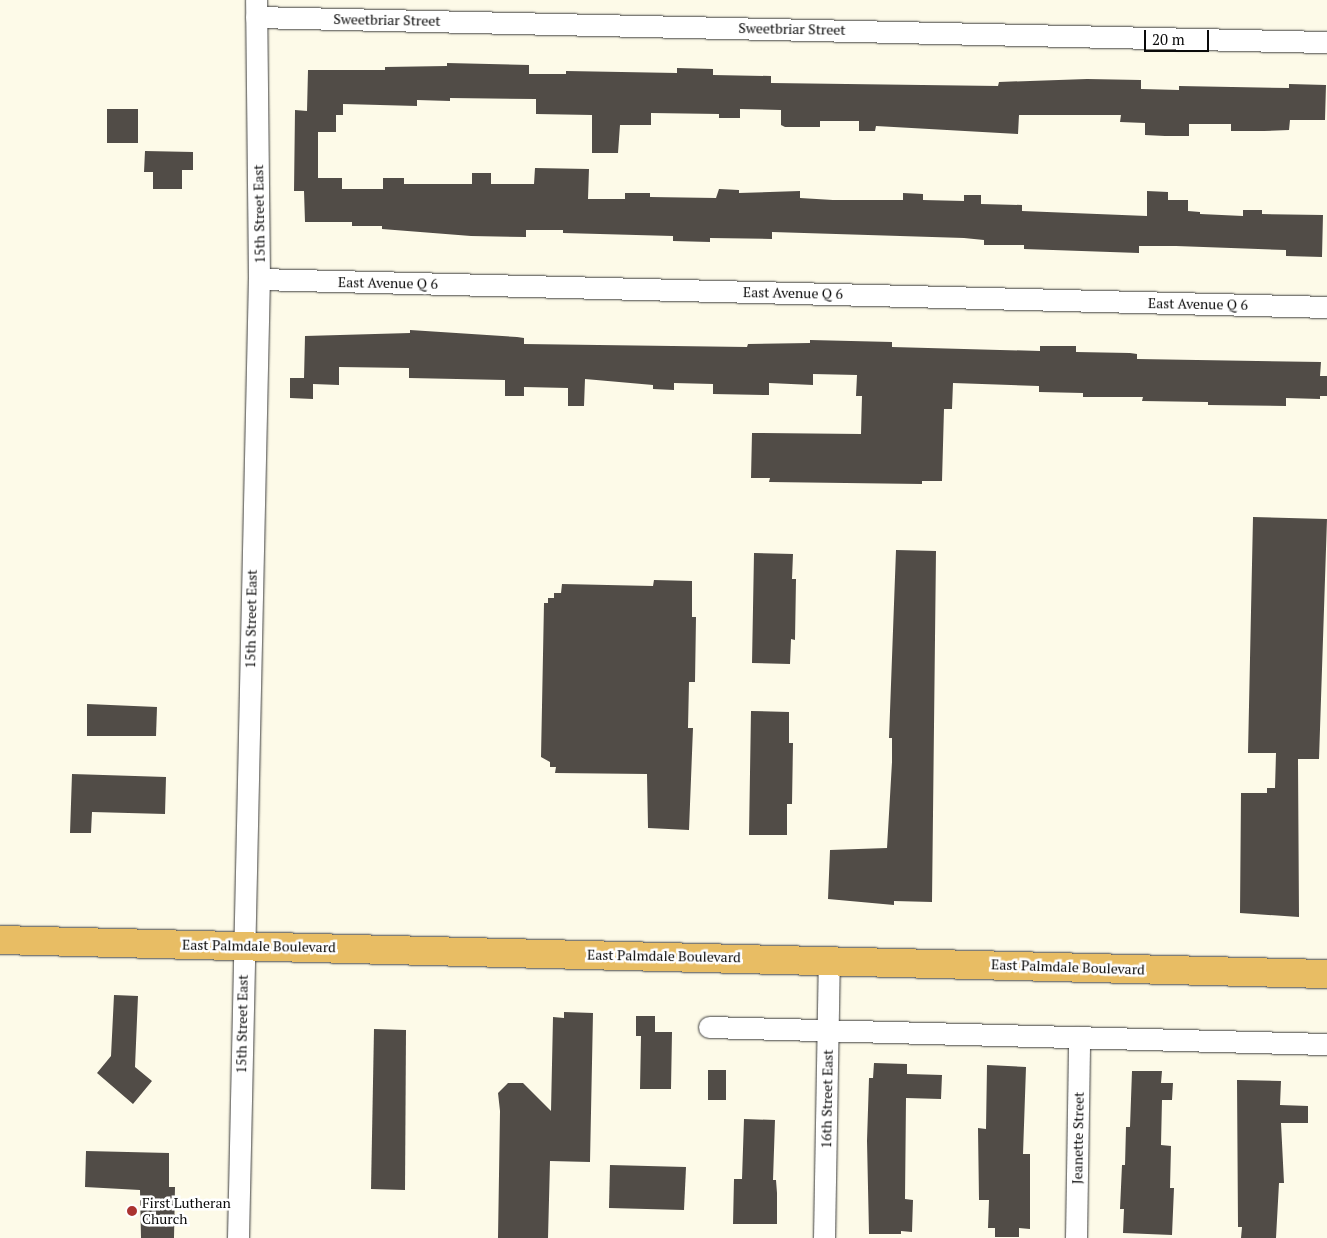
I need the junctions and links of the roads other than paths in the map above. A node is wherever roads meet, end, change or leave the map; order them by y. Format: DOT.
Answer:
graph roads {
  1 [pos="256,8"];
  2 [pos="1327,42"];
  3 [pos="259,279"];
  4 [pos="1327,307"];
  5 [pos="0,940"];
  6 [pos="244,946"];
  7 [pos="829,960"];
  8 [pos="1327,974"];
  9 [pos="709,1027"];
  10 [pos="828,1030"];
  11 [pos="1079,1037"];
  12 [pos="1327,1044"];
  13 [pos="238,1238"];
  14 [pos="824,1238"];
  15 [pos="1076,1238"];
  1 -- 2 [label="street, Sweetbriar Street"];
  1 -- 3 [label="street, 15th Street East"];
  3 -- 4 [label="street, East Avenue Q 6"];
  3 -- 6 [label="street, 15th Street East"];
  5 -- 6 [label="highway, East Palmdale Boulevard"];
  6 -- 7 [label="highway, East Palmdale Boulevard"];
  6 -- 13 [label="street, 15th Street East"];
  7 -- 8 [label="highway, East Palmdale Boulevard"];
  7 -- 10 [label="street, 16th Street East"];
  9 -- 10 [label="street"];
  10 -- 11 [label="street"];
  10 -- 14 [label="street, 16th Street East"];
  11 -- 12 [label="street"];
  11 -- 15 [label="street, Jeanette Street"];
}
